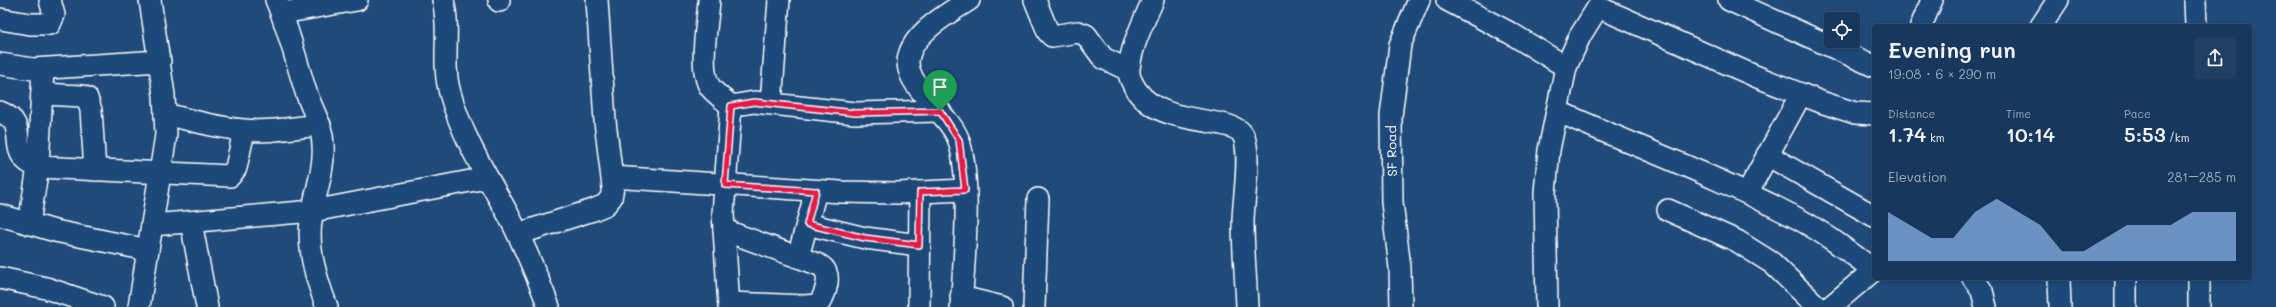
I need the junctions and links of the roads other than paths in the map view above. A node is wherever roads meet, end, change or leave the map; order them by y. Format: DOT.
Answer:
graph roads {
  1 [pos="50,0"];
  2 [pos="150,0"];
  3 [pos="357,0"];
  4 [pos="443,0"];
  5 [pos="598,0"];
  6 [pos="710,0"];
  7 [pos="779,0"];
  8 [pos="969,0"];
  9 [pos="1035,0"];
  10 [pos="1153,0"];
  11 [pos="1419,0"];
  12 [pos="1447,0"];
  13 [pos="1729,0"];
  14 [pos="1932,0"];
  15 [pos="2058,0"];
  16 [pos="2195,0"];
  17 [pos="1599,3"];
  18 [pos="279,7"];
  19 [pos="0,18"];
  20 [pos="1922,24"];
  21 [pos="2042,24"];
  22 [pos="2196,24"];
  23 [pos="160,61"];
  24 [pos="0,64"];
  25 [pos="1872,65"];
  26 [pos="1566,67"];
  27 [pos="43,69"];
  28 [pos="1128,70"];
  29 [pos="42,94"];
  30 [pos="1801,94"];
  31 [pos="771,103"];
  32 [pos="731,106"];
  33 [pos="940,111"];
  34 [pos="1556,111"];
  35 [pos="0,112"];
  36 [pos="165,114"];
  37 [pos="1872,114"];
  38 [pos="320,125"];
  39 [pos="244,130"];
  40 [pos="1767,155"];
  41 [pos="38,167"];
  42 [pos="95,170"];
  43 [pos="161,174"];
  44 [pos="612,177"];
  45 [pos="486,178"];
  46 [pos="725,185"];
  47 [pos="965,190"];
  48 [pos="816,191"];
  49 [pos="920,192"];
  50 [pos="1747,193"];
  51 [pos="1038,199"];
  52 [pos="313,210"];
  53 [pos="1668,210"];
  54 [pos="0,215"];
  55 [pos="1872,215"];
  56 [pos="192,222"];
  57 [pos="29,224"];
  58 [pos="807,224"];
  59 [pos="152,225"];
  60 [pos="724,230"];
  61 [pos="518,234"];
  62 [pos="919,245"];
  63 [pos="148,250"];
  64 [pos="798,257"];
  65 [pos="1872,268"];
  66 [pos="1872,272"];
  67 [pos="0,278"];
  68 [pos="1974,280"];
  69 [pos="2059,280"];
  70 [pos="2126,280"];
  71 [pos="2199,280"];
  72 [pos="961,302"];
  73 [pos="828,304"];
  74 [pos="729,305"];
  75 [pos="103,307"];
  76 [pos="139,307"];
  77 [pos="207,307"];
  78 [pos="327,307"];
  79 [pos="549,307"];
  80 [pos="919,307"];
  81 [pos="1002,307"];
  82 [pos="1034,307"];
  83 [pos="1247,307"];
  84 [pos="1401,307"];
  85 [pos="1547,307"];
  86 [pos="1818,307"];
  87 [pos="1830,307"];
  88 [pos="1986,307"];
  89 [pos="2060,307"];
  90 [pos="2126,307"];
  91 [pos="2199,307"];
  1 -- 19 [label="street"];
  2 -- 23 [label="street"];
  3 -- 18 [label="street"];
  4 -- 45 [label="street"];
  5 -- 44 [label="street"];
  6 -- 32 [label="street"];
  7 -- 31 [label="street"];
  8 -- 33 [label="street"];
  9 -- 28 [label="street"];
  10 -- 28 [label="street"];
  11 -- 84 [label="street, SF Road"];
  12 -- 26 [label="street"];
  13 -- 25 [label="street"];
  14 -- 20 [label="street"];
  15 -- 21 [label="street"];
  16 -- 22 [label="street"];
  17 -- 26 [label="street"];
  17 -- 30 [label="street"];
  18 -- 38 [label="street"];
  23 -- 27 [label="street"];
  23 -- 36 [label="street"];
  24 -- 27 [label="street"];
  26 -- 34 [label="street"];
  27 -- 29 [label="street"];
  28 -- 83 [label="street"];
  29 -- 41 [label="street"];
  29 -- 42 [label="street"];
  30 -- 37 [label="street"];
  30 -- 40 [label="street"];
  31 -- 32 [label="street"];
  31 -- 33 [label="street"];
  32 -- 46 [label="street"];
  33 -- 47 [label="street"];
  34 -- 50 [label="street"];
  34 -- 85 [label="street"];
  35 -- 41 [label="street"];
  36 -- 39 [label="street"];
  36 -- 43 [label="street"];
  38 -- 39 [label="street"];
  38 -- 52 [label="street"];
  39 -- 43 [label="street"];
  40 -- 50 [label="street"];
  40 -- 55 [label="street"];
  41 -- 42 [label="street"];
  41 -- 57 [label="street"];
  42 -- 43 [label="street"];
  43 -- 59 [label="street"];
  44 -- 46 [label="street"];
  44 -- 61 [label="street"];
  45 -- 52 [label="street"];
  45 -- 61 [label="street"];
  46 -- 48 [label="street"];
  46 -- 60 [label="street"];
  47 -- 49 [label="street"];
  47 -- 72 [label="street"];
  48 -- 49 [label="street"];
  48 -- 58 [label="street"];
  49 -- 62 [label="street"];
  50 -- 65 [label="street"];
  51 -- 82 [label="street"];
  52 -- 56 [label="street"];
  52 -- 78 [label="street"];
  53 -- 86 [label="street"];
  54 -- 57 [label="street"];
  56 -- 59 [label="street"];
  56 -- 77 [label="street"];
  57 -- 63 [label="street"];
  58 -- 62 [label="street"];
  58 -- 64 [label="street"];
  59 -- 63 [label="street"];
  60 -- 64 [label="street"];
  60 -- 74 [label="street"];
  61 -- 79 [label="street"];
  62 -- 80 [label="street"];
  63 -- 76 [label="street"];
  64 -- 73 [label="street"];
  66 -- 87 [label="street"];
  67 -- 75 [label="street"];
  68 -- 88 [label="street"];
  69 -- 89 [label="street"];
  70 -- 90 [label="street"];
  71 -- 91 [label="street"];
  72 -- 81 [label="street"];
  73 -- 74 [label="street"];
}
